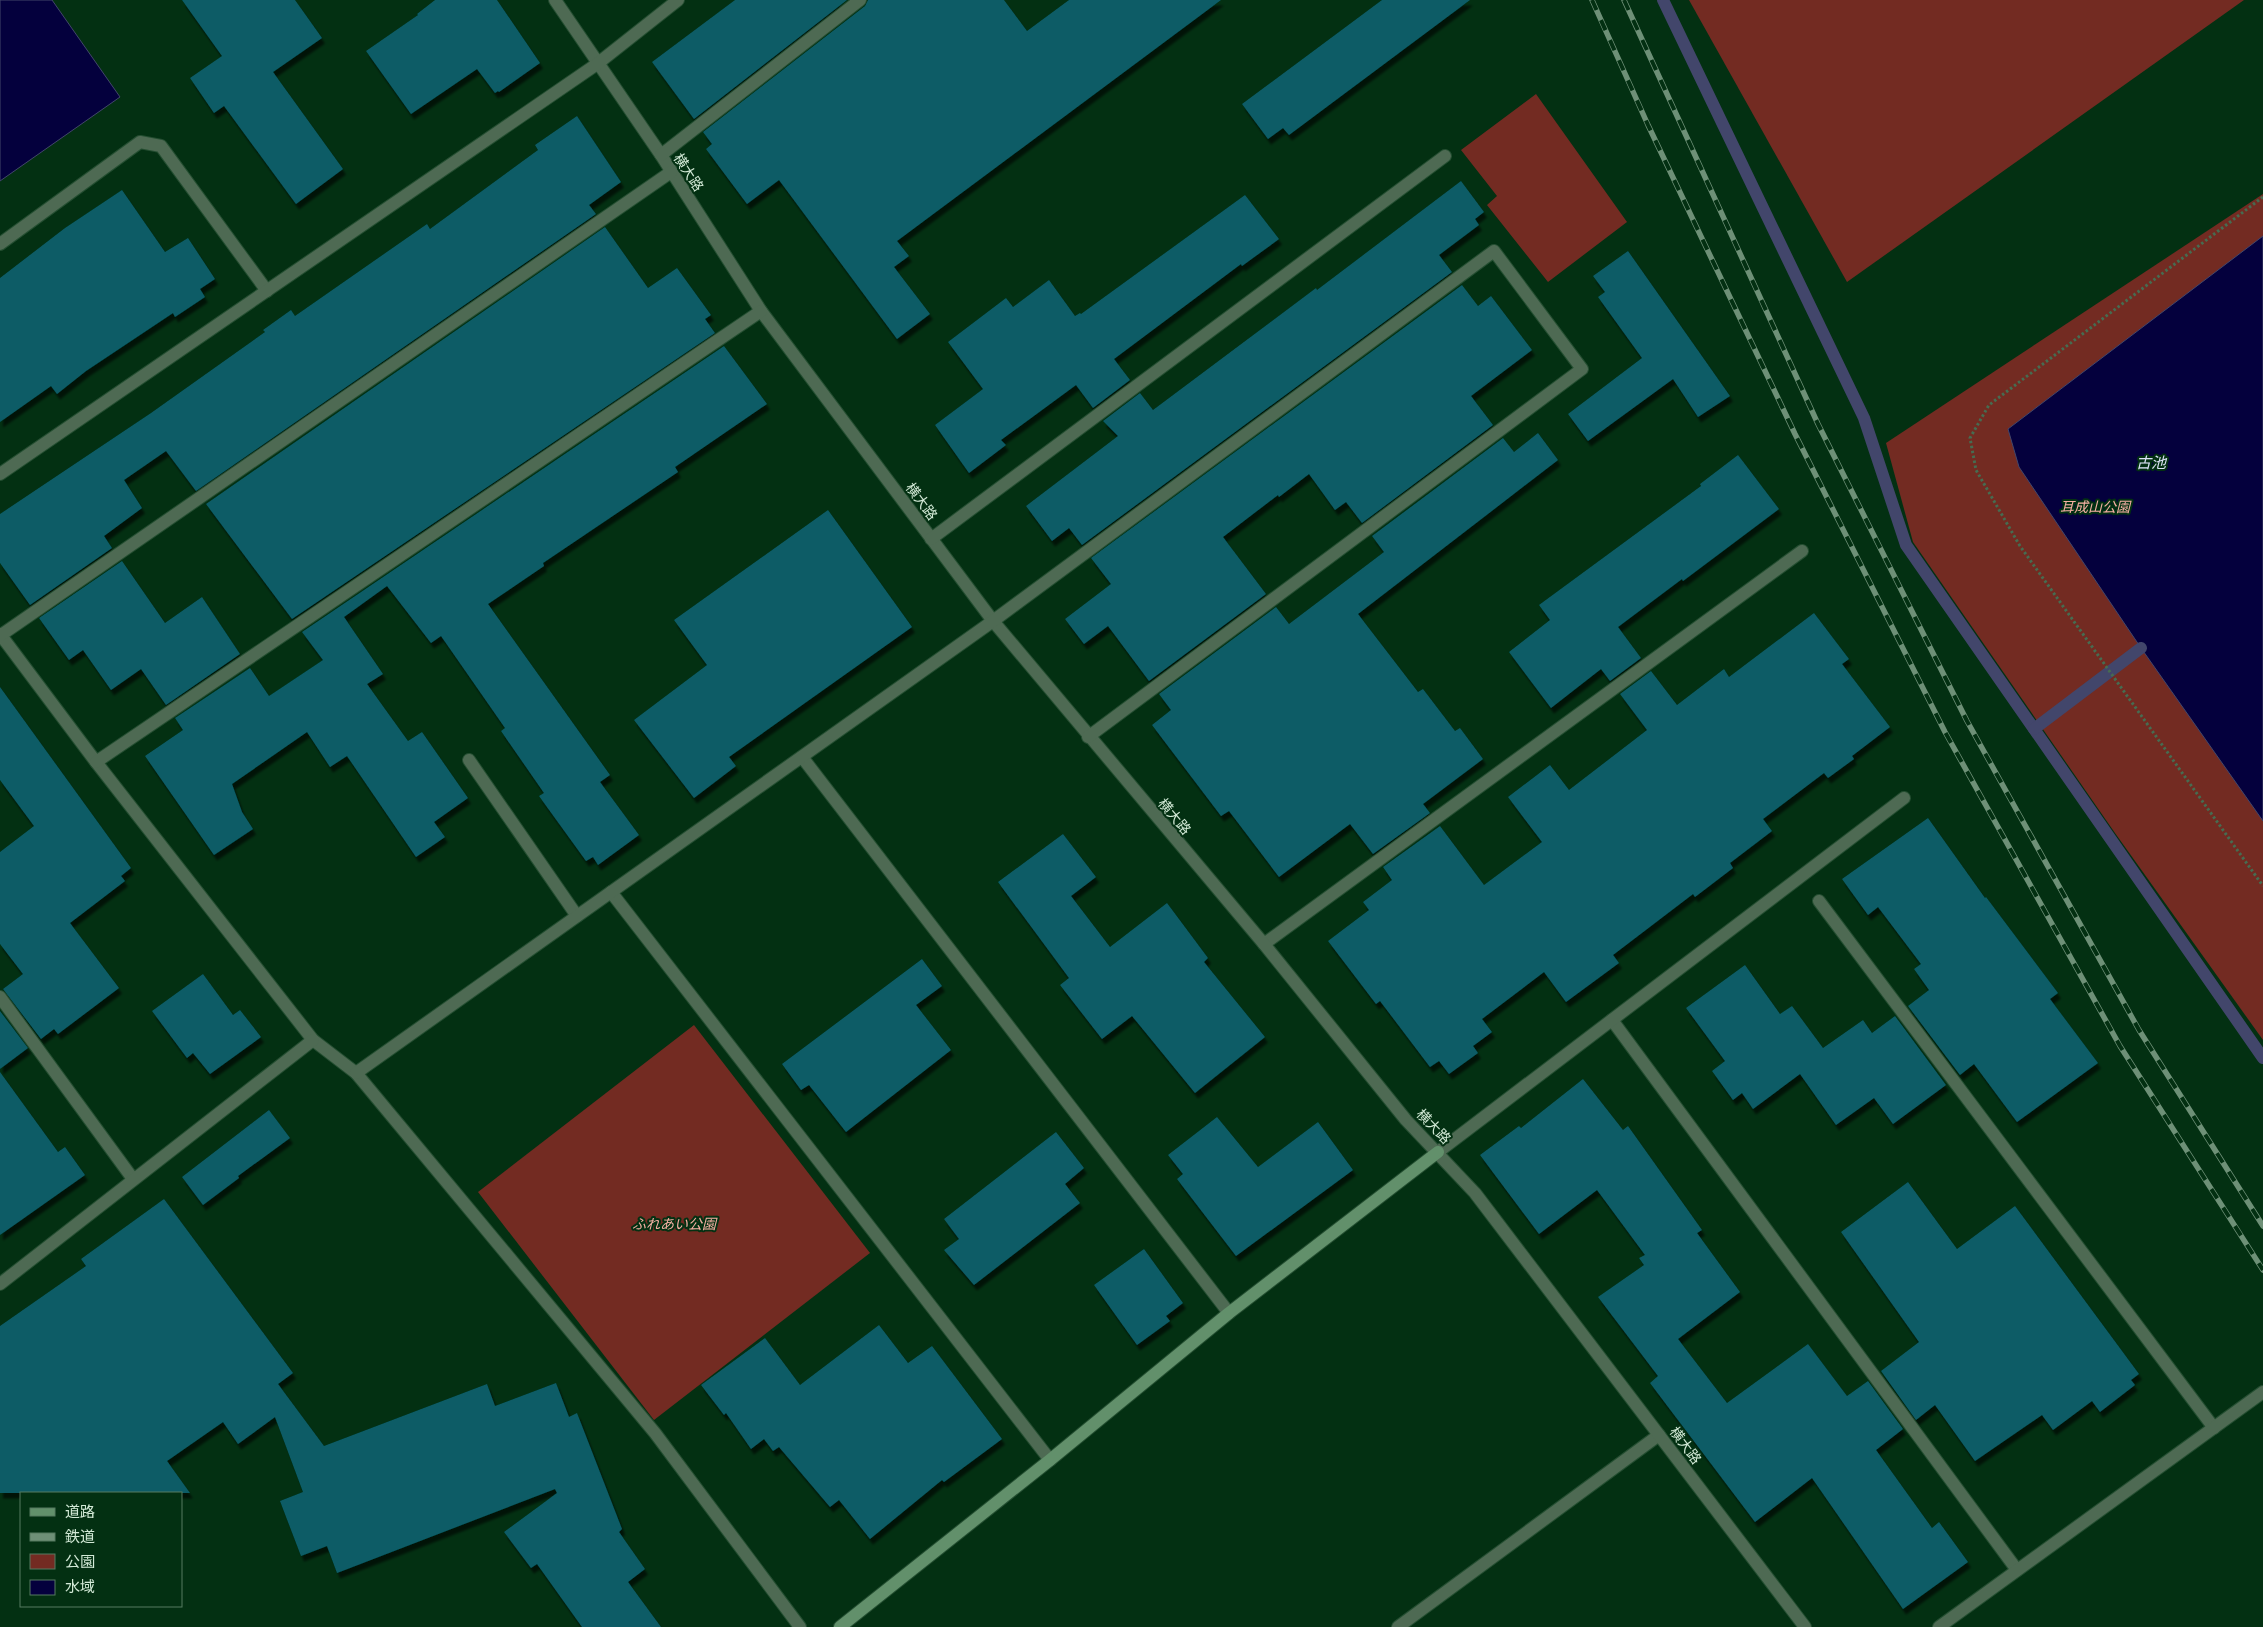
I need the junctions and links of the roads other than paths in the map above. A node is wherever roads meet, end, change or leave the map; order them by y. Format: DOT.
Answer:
graph roads {
  1 [pos="555,0"];
  2 [pos="678,0"];
  3 [pos="860,0"];
  4 [pos="597,64"];
  5 [pos="661,155"];
  6 [pos="1445,156"];
  7 [pos="671,172"];
  8 [pos="0,244"];
  9 [pos="267,291"];
  10 [pos="761,311"];
  11 [pos="0,474"];
  12 [pos="931,539"];
  13 [pos="1802,551"];
  14 [pos="993,621"];
  15 [pos="0,634"];
  16 [pos="1088,737"];
  17 [pos="802,756"];
  18 [pos="469,760"];
  19 [pos="96,762"];
  20 [pos="1904,798"];
  21 [pos="611,892"];
  22 [pos="1819,901"];
  23 [pos="577,916"];
  24 [pos="1264,944"];
  25 [pos="0,997"];
  26 [pos="1612,1020"];
  27 [pos="313,1040"];
  28 [pos="356,1073"];
  29 [pos="1438,1152"];
  30 [pos="133,1180"];
  31 [pos="0,1284"];
  32 [pos="1229,1313"];
  33 [pos="2263,1392"];
  34 [pos="2214,1428"];
  35 [pos="1659,1434"];
  36 [pos="1050,1460"];
  37 [pos="2017,1570"];
  38 [pos="800,1627"];
  39 [pos="840,1627"];
  40 [pos="1398,1627"];
  41 [pos="1805,1627"];
  42 [pos="1939,1627"];
  1 -- 4 [label="street, 横大路"];
  2 -- 4 [label="street"];
  3 -- 5 [label="street"];
  4 -- 5 [label="street, 横大路"];
  4 -- 9 [label="street"];
  5 -- 7 [label="street, 横大路"];
  6 -- 12 [label="street"];
  7 -- 10 [label="street, 横大路"];
  7 -- 15 [label="street"];
  8 -- 9 [label="street"];
  9 -- 11 [label="street"];
  10 -- 12 [label="street, 横大路"];
  10 -- 19 [label="street"];
  12 -- 14 [label="street, 横大路"];
  13 -- 24 [label="street"];
  14 -- 16 [label="street, 横大路"];
  14 -- 16 [label="street"];
  14 -- 17 [label="street"];
  15 -- 19 [label="street"];
  16 -- 24 [label="street, 横大路"];
  17 -- 21 [label="street"];
  17 -- 32 [label="street"];
  18 -- 23 [label="street"];
  19 -- 27 [label="street"];
  20 -- 26 [label="street"];
  21 -- 23 [label="street"];
  21 -- 36 [label="street"];
  22 -- 34 [label="street"];
  23 -- 28 [label="street"];
  24 -- 29 [label="street, 横大路"];
  25 -- 30 [label="street"];
  26 -- 29 [label="street"];
  26 -- 37 [label="street"];
  27 -- 28 [label="street"];
  27 -- 30 [label="street"];
  28 -- 38 [label="street"];
  29 -- 32 [label="street"];
  29 -- 35 [label="street, 横大路"];
  30 -- 31 [label="street"];
  32 -- 36 [label="street"];
  33 -- 34 [label="street"];
  34 -- 37 [label="street"];
  35 -- 40 [label="street"];
  35 -- 41 [label="street, 横大路"];
  36 -- 39 [label="street"];
  37 -- 42 [label="street"];
}
